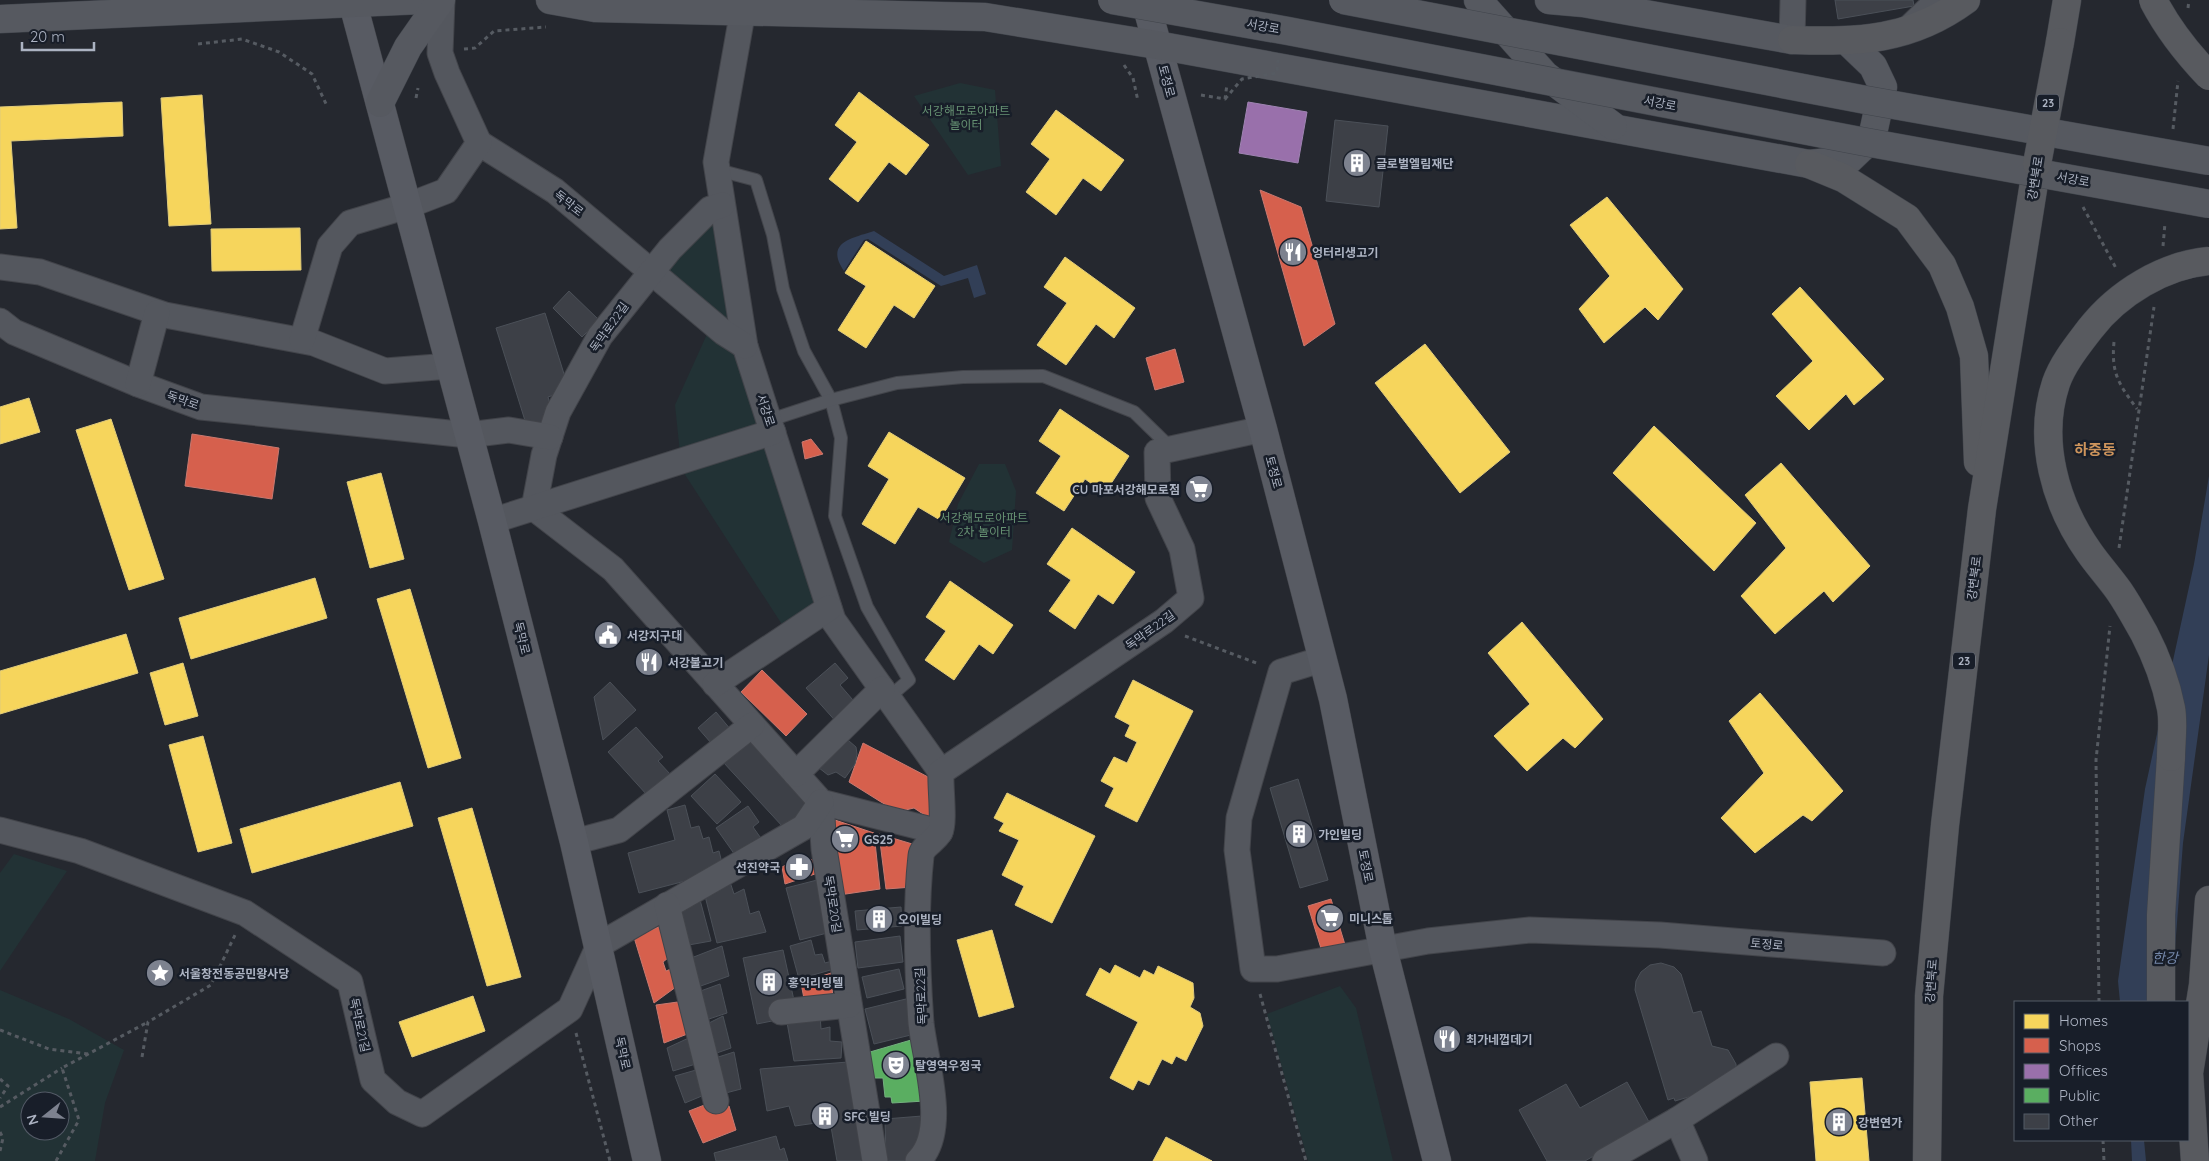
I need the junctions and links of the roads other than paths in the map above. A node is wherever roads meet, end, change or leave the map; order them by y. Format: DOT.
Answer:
graph roads {
  1 [pos="422,0"];
  2 [pos="442,0"];
  3 [pos="550,0"];
  4 [pos="1112,0"];
  5 [pos="1145,0"];
  6 [pos="1343,0"];
  7 [pos="1478,0"];
  8 [pos="1549,0"];
  9 [pos="1793,0"];
  10 [pos="1938,0"];
  11 [pos="1966,0"];
  12 [pos="2067,0"];
  13 [pos="2153,0"];
  14 [pos="353,2"];
  15 [pos="1580,2"];
  16 [pos="743,10"];
  17 [pos="0,19"];
  18 [pos="1906,31"];
  19 [pos="1792,40"];
  20 [pos="1848,42"];
  21 [pos="1157,45"];
  22 [pos="2209,76"];
  23 [pos="380,103"];
  24 [pos="1617,129"];
  25 [pos="478,143"];
  26 [pos="2209,161"];
  27 [pos="1809,164"];
  28 [pos="718,170"];
  29 [pos="2209,204"];
  30 [pos="722,205"];
  31 [pos="407,206"];
  32 [pos="2209,261"];
  33 [pos="0,267"];
  34 [pos="653,271"];
  35 [pos="157,313"];
  36 [pos="0,321"];
  37 [pos="302,340"];
  38 [pos="745,346"];
  39 [pos="450,366"];
  40 [pos="138,384"];
  41 [pos="831,400"];
  42 [pos="772,426"];
  43 [pos="1263,429"];
  44 [pos="468,435"];
  45 [pos="550,437"];
  46 [pos="1172,449"];
  47 [pos="534,508"];
  48 [pos="1982,509"];
  49 [pos="492,521"];
  50 [pos="829,608"];
  51 [pos="1322,659"];
  52 [pos="715,684"];
  53 [pos="885,693"];
  54 [pos="752,725"];
  55 [pos="941,772"];
  56 [pos="796,774"];
  57 [pos="821,802"];
  58 [pos="0,830"];
  59 [pos="940,832"];
  60 [pos="574,842"];
  61 [pos="2209,900"];
  62 [pos="667,905"];
  63 [pos="599,945"];
  64 [pos="1383,949"];
  65 [pos="1882,953"];
  66 [pos="2161,1001"];
  67 [pos="850,1005"];
  68 [pos="781,1012"];
  69 [pos="1776,1056"];
  70 [pos="2189,1065"];
  71 [pos="2189,1084"];
  72 [pos="716,1101"];
  73 [pos="1677,1120"];
  74 [pos="647,1161"];
  75 [pos="875,1161"];
  76 [pos="918,1161"];
  77 [pos="1437,1161"];
  78 [pos="1605,1161"];
  79 [pos="1695,1161"];
  80 [pos="1927,1161"];
  81 [pos="2195,1161"];
  1 -- 14 [label="main road"];
  2 -- 23 [label="main road"];
  2 -- 25 [label="street"];
  3 -- 16 [label="main road"];
  4 -- 29 [label="main road, 서강로, bridge"];
  5 -- 21 [label="main road, 토정로"];
  6 -- 26 [label="main road, bridge"];
  7 -- 24 [label="main road"];
  8 -- 15 [label="main road"];
  9 -- 19 [label="street"];
  10 -- 18 [label="street"];
  11 -- 18 [label="highway"];
  12 -- 48 [label="highway, 강변북로 / 23, bridge"];
  13 -- 22 [label="highway, bridge"];
  14 -- 17 [label="main road"];
  14 -- 23 [label="main road, 독막로"];
  15 -- 19 [label="main road"];
  16 -- 21 [label="main road"];
  16 -- 28 [label="street, 서강로"];
  18 -- 20 [label="highway"];
  19 -- 20 [label="highway"];
  20 -- 27 [label="main road"];
  21 -- 24 [label="main road"];
  21 -- 43 [label="main road, 토정로"];
  23 -- 31 [label="main road, 독막로"];
  24 -- 27 [label="main road"];
  25 -- 31 [label="street"];
  25 -- 34 [label="street, 독막로"];
  27 -- 48 [label="highway"];
  28 -- 30 [label="street, 서강로"];
  28 -- 41 [label="lane"];
  30 -- 34 [label="street, 독막로22길"];
  30 -- 38 [label="street, 서강로"];
  31 -- 37 [label="street"];
  31 -- 39 [label="main road, 독막로"];
  32 -- 66 [label="highway, bridge"];
  33 -- 35 [label="street"];
  34 -- 38 [label="street, 독막로"];
  34 -- 45 [label="street, 독막로22길"];
  35 -- 37 [label="street"];
  35 -- 40 [label="street"];
  36 -- 40 [label="street, 독막로"];
  37 -- 39 [label="street"];
  38 -- 42 [label="street, 서강로"];
  39 -- 44 [label="main road, 독막로"];
  40 -- 44 [label="street, 독막로"];
  41 -- 42 [label="lane"];
  41 -- 46 [label="lane"];
  41 -- 53 [label="lane"];
  42 -- 47 [label="street"];
  42 -- 50 [label="street, 서강로"];
  43 -- 46 [label="street, 독막로22길"];
  43 -- 51 [label="main road, 토정로"];
  44 -- 45 [label="street"];
  44 -- 49 [label="main road, 독막로"];
  45 -- 47 [label="street, 독막로22길"];
  46 -- 55 [label="street, 독막로22길"];
  47 -- 49 [label="street"];
  47 -- 52 [label="street"];
  48 -- 80 [label="highway, 강변북로 / 23"];
  49 -- 60 [label="main road, 독막로"];
  50 -- 52 [label="street"];
  50 -- 53 [label="street, 서강로"];
  51 -- 64 [label="main road, 토정로"];
  51 -- 64 [label="street"];
  52 -- 54 [label="street"];
  53 -- 55 [label="street, 서강로"];
  53 -- 56 [label="street"];
  54 -- 56 [label="street"];
  54 -- 60 [label="street"];
  55 -- 59 [label="street"];
  56 -- 57 [label="street"];
  57 -- 59 [label="street"];
  57 -- 62 [label="street"];
  57 -- 67 [label="street, 독막로20길"];
  58 -- 63 [label="street, 독막로21길"];
  59 -- 76 [label="street, 독막로22길"];
  60 -- 63 [label="main road, 독막로"];
  61 -- 70 [label="highway"];
  62 -- 63 [label="street"];
  62 -- 72 [label="street"];
  63 -- 74 [label="main road, 독막로"];
  64 -- 65 [label="street, 토정로"];
  64 -- 77 [label="main road, 토정로"];
  67 -- 68 [label="street"];
  67 -- 75 [label="street, 독막로20길"];
  69 -- 73 [label="street"];
  71 -- 81 [label="highway"];
  73 -- 78 [label="street"];
  73 -- 79 [label="street"];
}
